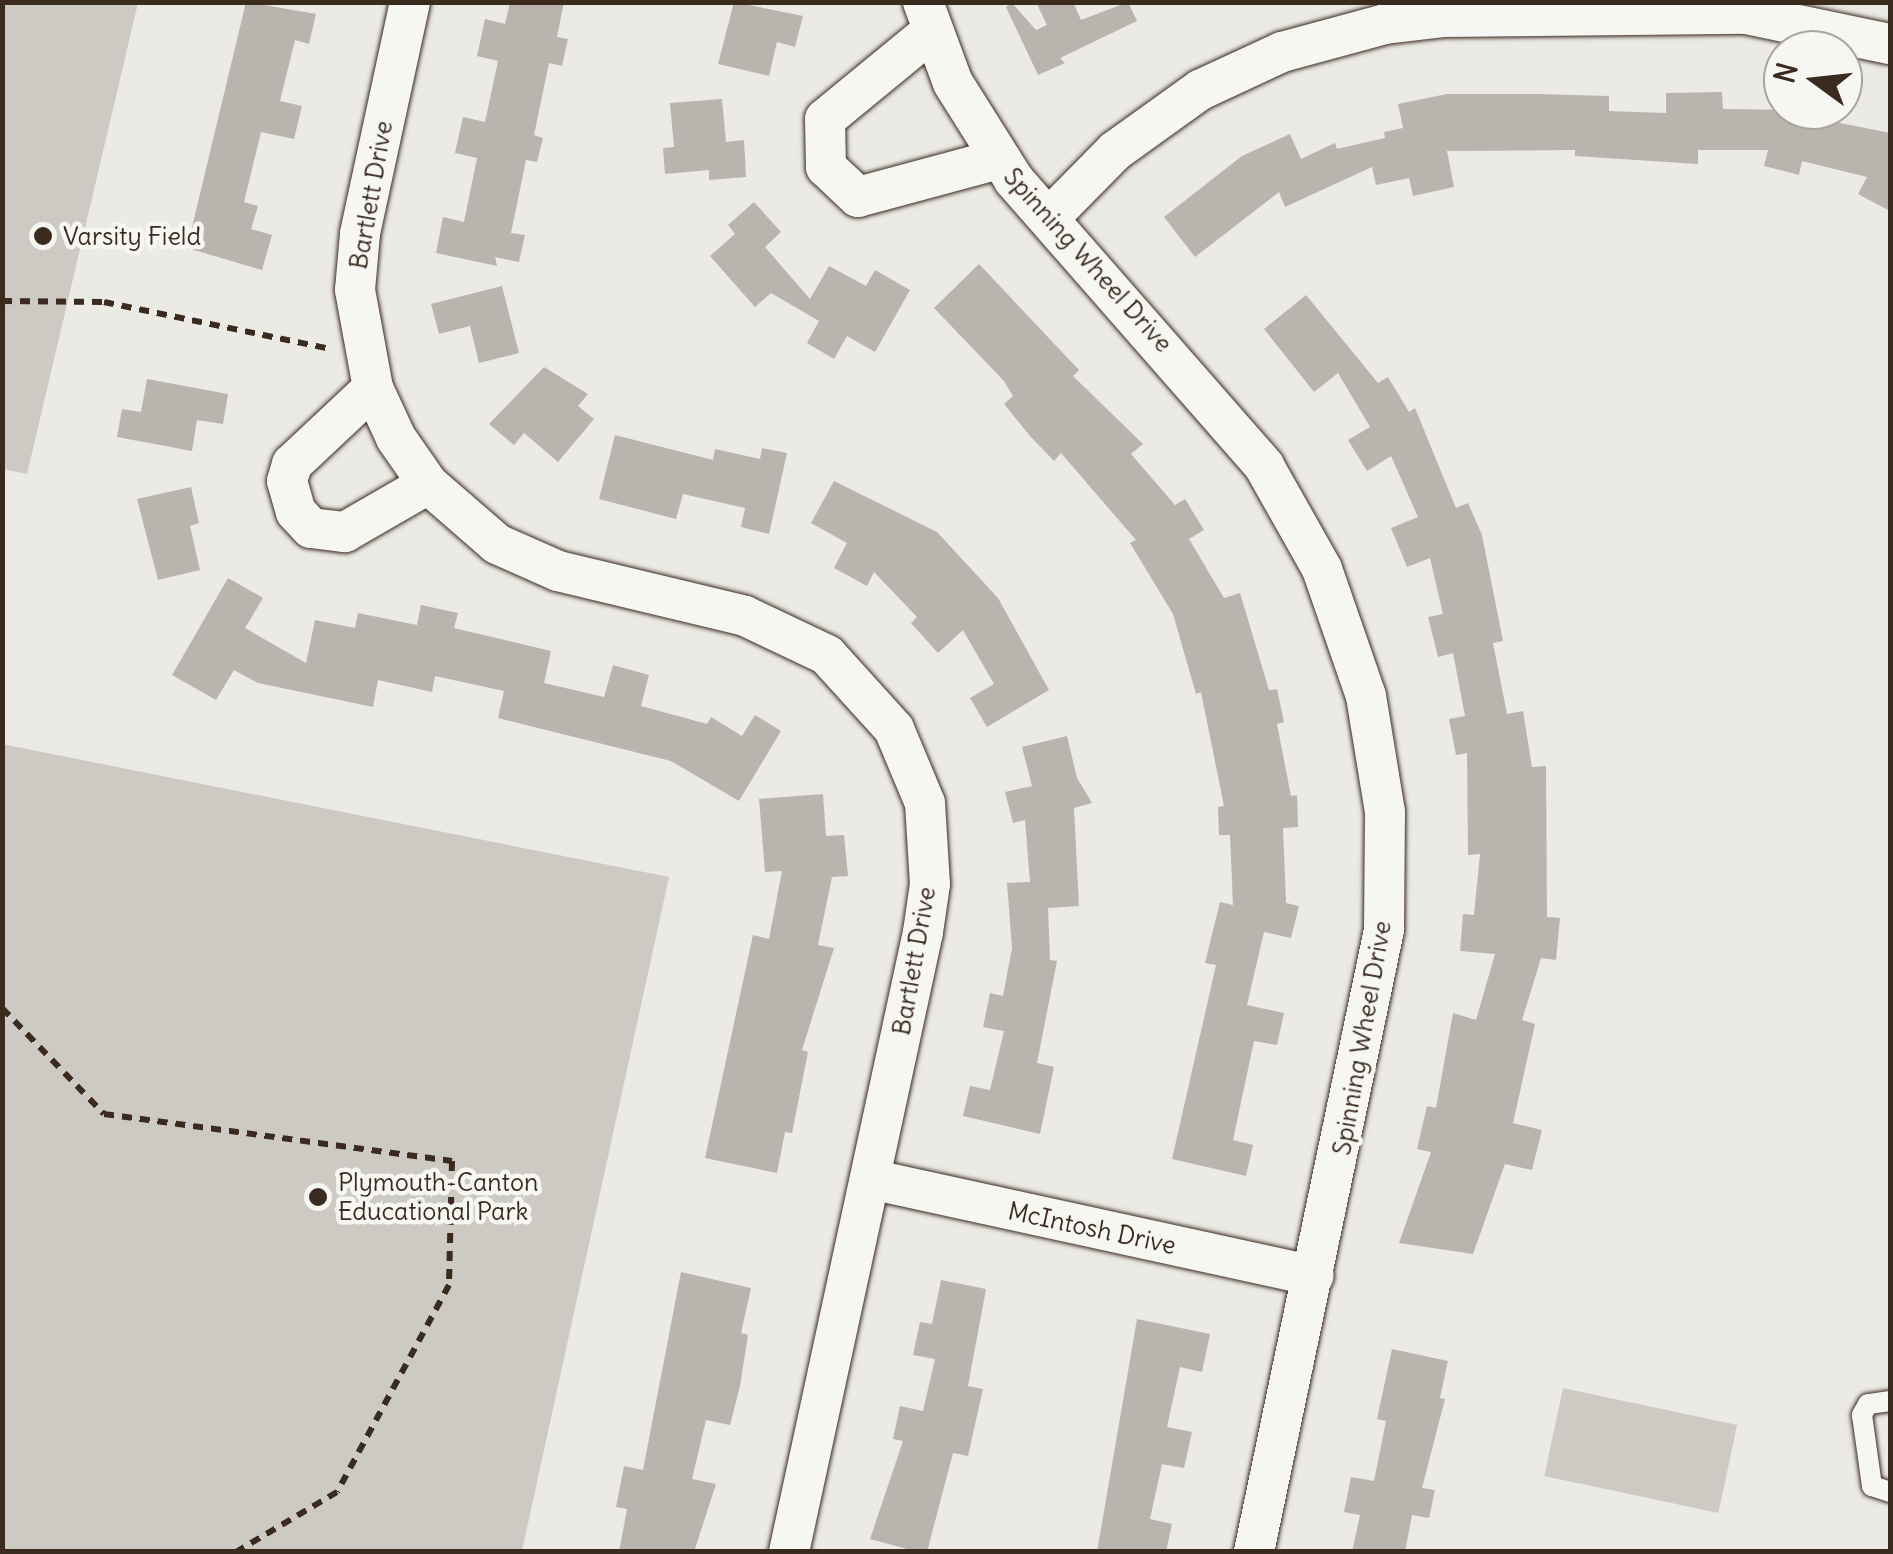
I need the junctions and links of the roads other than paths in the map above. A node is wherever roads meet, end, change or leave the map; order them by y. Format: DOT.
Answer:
graph roads {
  1 [pos="410,2"];
  2 [pos="927,17"];
  3 [pos="1890,44"];
  4 [pos="999,159"];
  5 [pos="1048,218"];
  6 [pos="373,388"];
  7 [pos="428,484"];
  8 [pos="870,1179"];
  9 [pos="1314,1276"];
  10 [pos="1890,1401"];
  11 [pos="1890,1492"];
  12 [pos="789,1552"];
  13 [pos="1254,1552"];
  1 -- 6 [label="street, Bartlett Drive"];
  2 -- 4 [label="street, Spinning Wheel Drive"];
  2 -- 4 [label="street, Spinning Wheel Drive"];
  3 -- 5 [label="street"];
  4 -- 5 [label="street, Spinning Wheel Drive"];
  5 -- 9 [label="street, Spinning Wheel Drive"];
  6 -- 7 [label="street, Bartlett Drive"];
  6 -- 7 [label="street"];
  7 -- 8 [label="street, Bartlett Drive"];
  8 -- 9 [label="street, McIntosh Drive"];
  8 -- 12 [label="street, Bartlett Drive"];
  9 -- 13 [label="street, Spinning Wheel Drive"];
  10 -- 11 [label="lane"];
}
